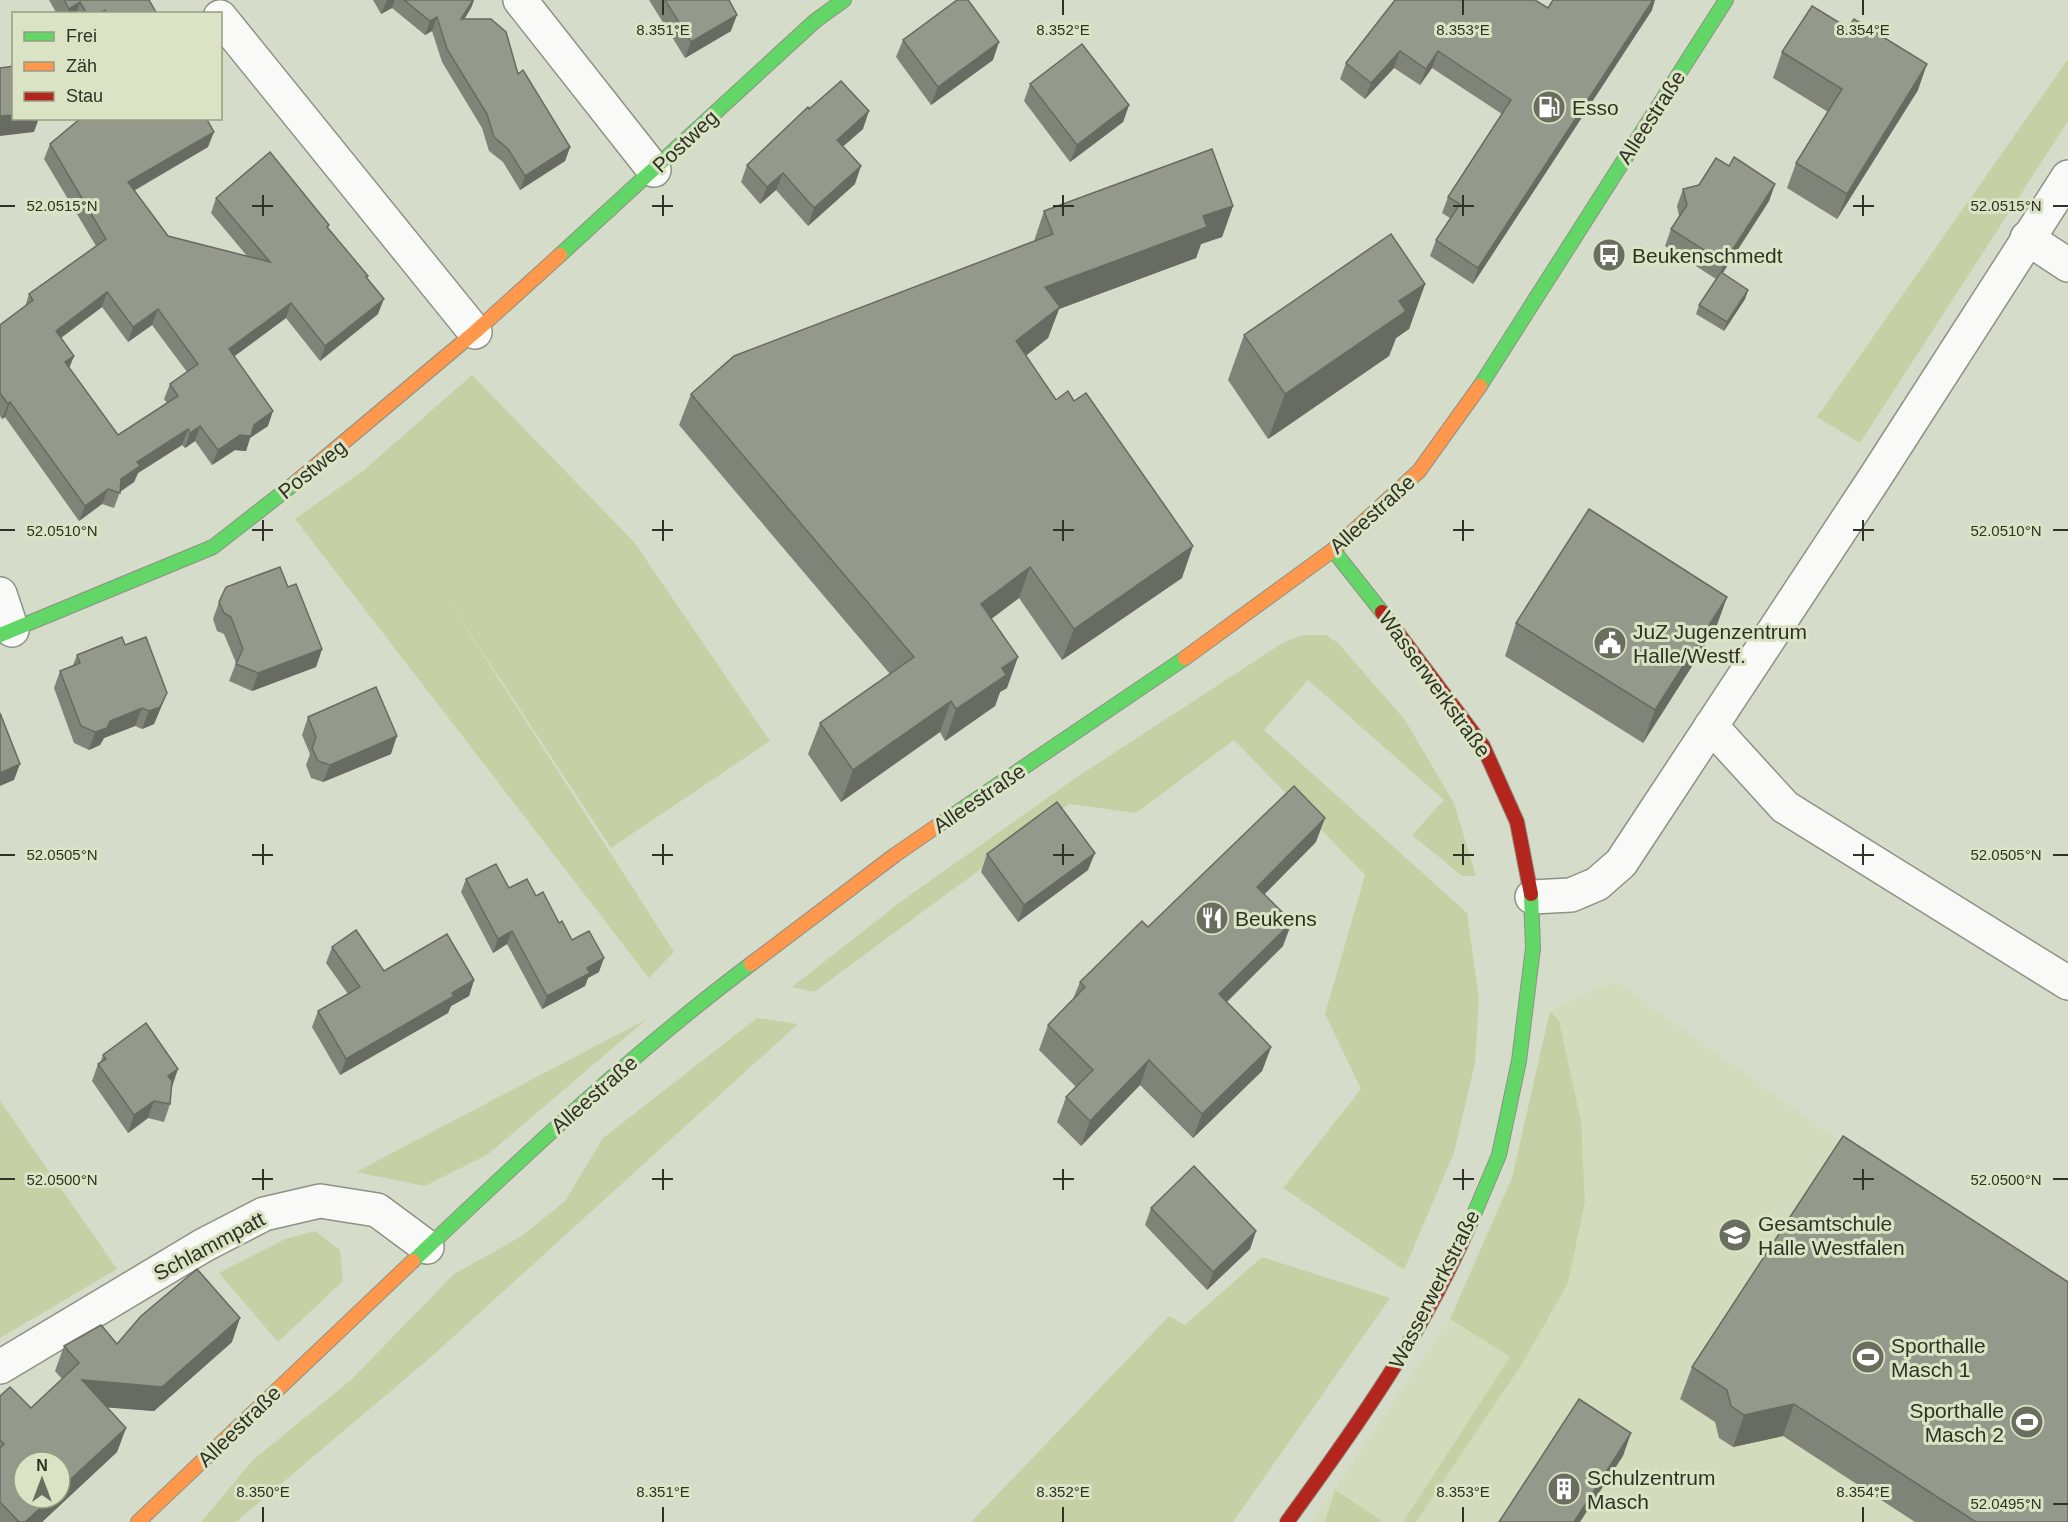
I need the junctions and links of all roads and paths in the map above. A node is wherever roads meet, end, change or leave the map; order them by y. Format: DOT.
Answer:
graph roads {
  1 [pos="207,0"];
  2 [pos="520,0"];
  3 [pos="844,0"];
  4 [pos="1726,0"];
  5 [pos="217,12"];
  6 [pos="222,19"];
  7 [pos="654,170"];
  8 [pos="2068,177"];
  9 [pos="2027,238"];
  10 [pos="2068,264"];
  11 [pos="474,332"];
  12 [pos="1333,550"];
  13 [pos="0,594"];
  14 [pos="6,633"];
  15 [pos="1711,726"];
  16 [pos="1532,897"];
  17 [pos="2068,982"];
  18 [pos="427,1247"];
  19 [pos="0,1367"];
  20 [pos="138,1522"];
  21 [pos="1287,1522"];
  1 -- 5 [label="street"];
  2 -- 7 [label="street"];
  3 -- 7 [label="street, Postweg"];
  4 -- 12 [label="street, Alleestraße"];
  6 -- 11 [label="street"];
  7 -- 11 [label="street, Postweg"];
  8 -- 9 [label="street"];
  9 -- 10 [label="street"];
  9 -- 15 [label="street"];
  11 -- 14 [label="street, Postweg"];
  12 -- 16 [label="street, Wasserwerkstraße"];
  12 -- 18 [label="street, Alleestraße"];
  13 -- 14 [label="street"];
  15 -- 16 [label="street"];
  15 -- 17 [label="street"];
  16 -- 21 [label="street, Wasserwerkstraße"];
  18 -- 19 [label="street, Schlammpatt"];
  18 -- 20 [label="street, Alleestraße"];
}
